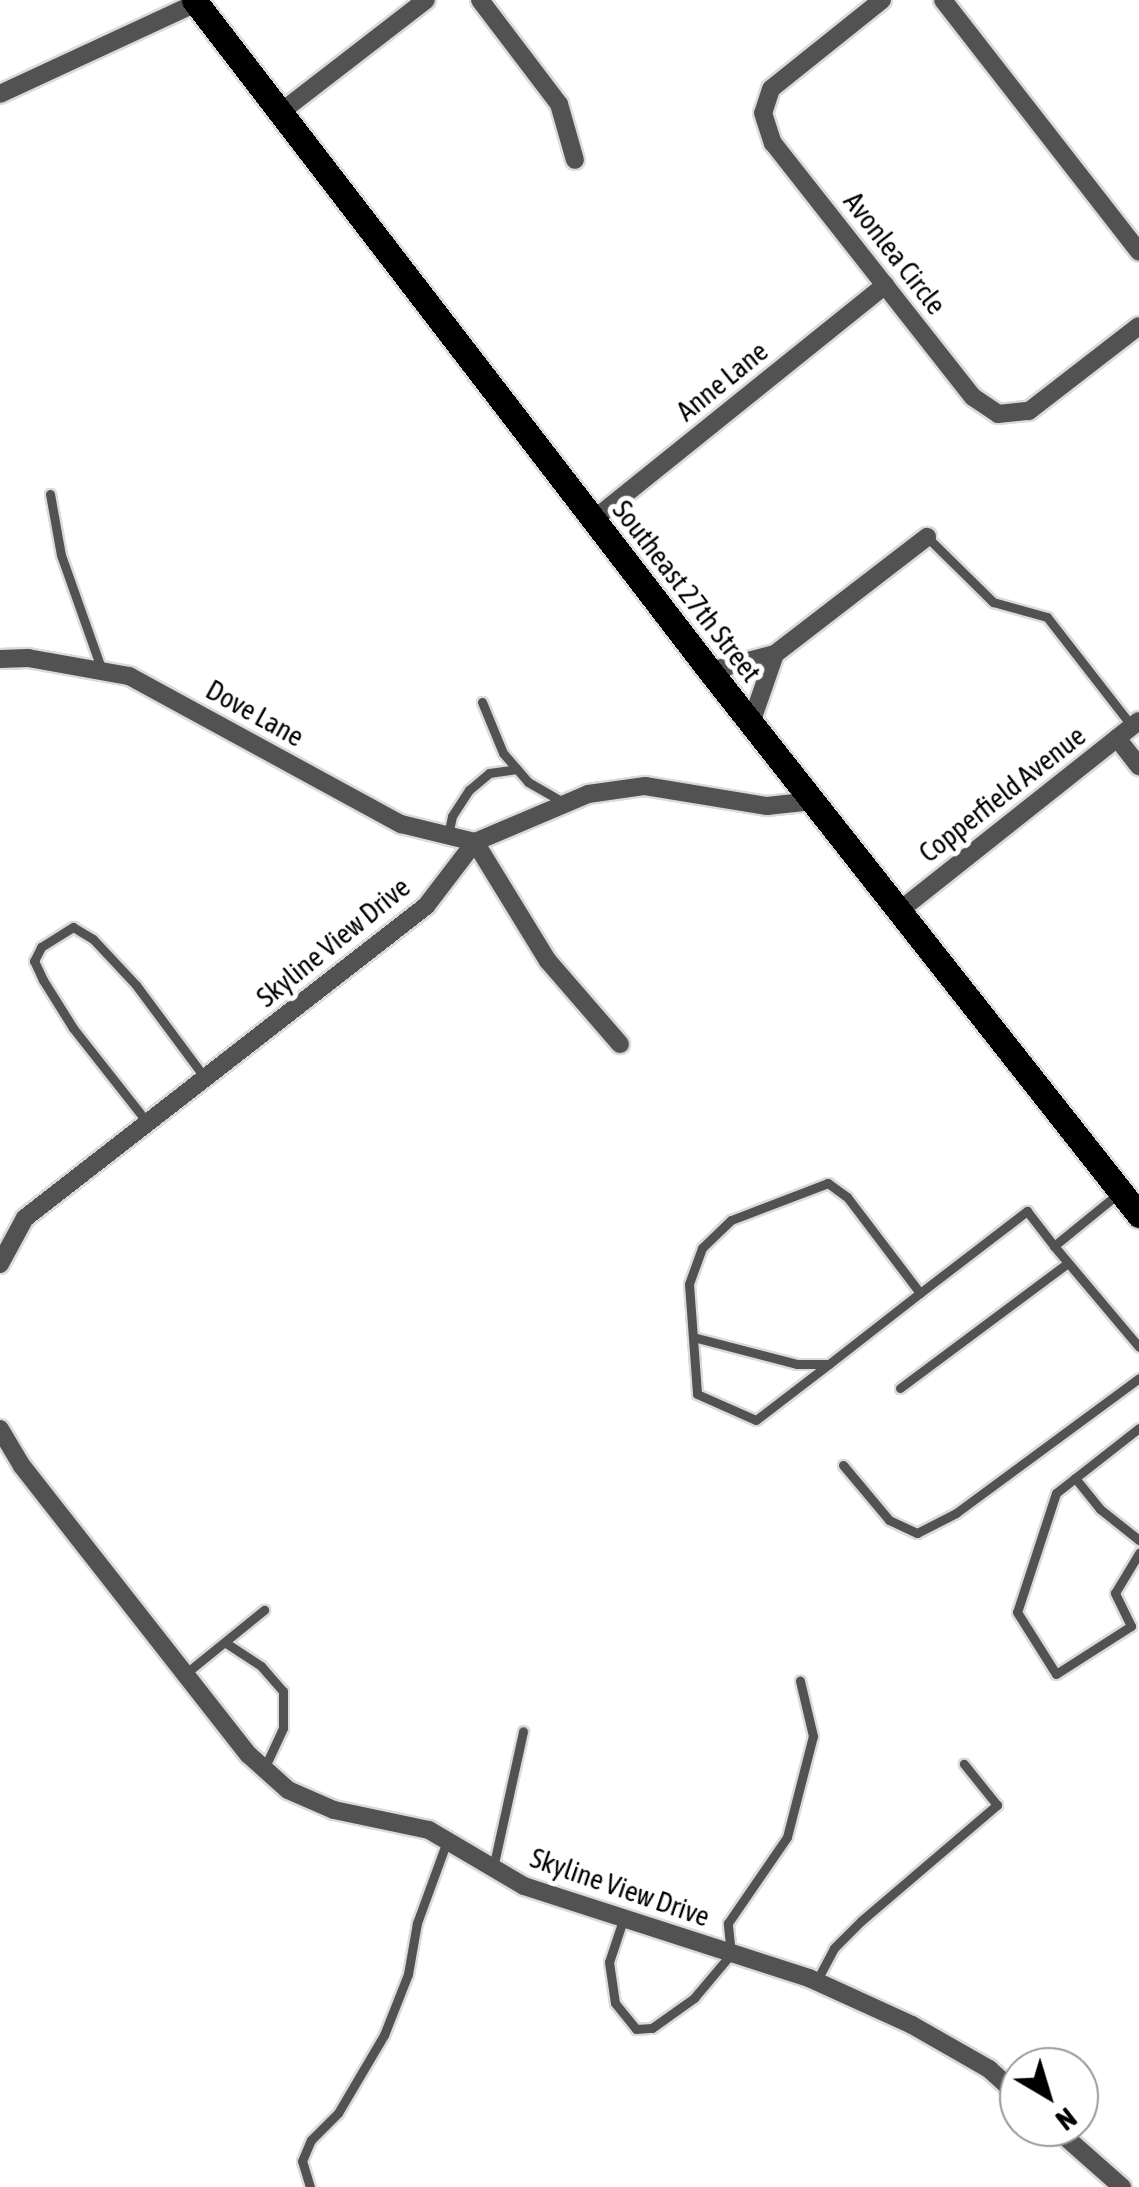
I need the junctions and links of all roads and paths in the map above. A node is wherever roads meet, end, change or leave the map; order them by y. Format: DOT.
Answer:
graph roads {
  1 [pos="426,0"];
  2 [pos="480,0"];
  3 [pos="882,0"];
  4 [pos="943,0"];
  5 [pos="195,1"];
  6 [pos="0,94"];
  7 [pos="281,112"];
  8 [pos="574,160"];
  9 [pos="1139,252"];
  10 [pos="885,285"];
  11 [pos="1139,326"];
  12 [pos="50,494"];
  13 [pos="593,520"];
  14 [pos="927,538"];
  15 [pos="775,654"];
  16 [pos="0,660"];
  17 [pos="102,671"];
  18 [pos="710,671"];
  19 [pos="482,702"];
  20 [pos="751,723"];
  21 [pos="1136,723"];
  22 [pos="1117,738"];
  23 [pos="1139,766"];
  24 [pos="517,769"];
  25 [pos="813,801"];
  26 [pos="566,804"];
  27 [pos="448,836"];
  28 [pos="475,842"];
  29 [pos="899,911"];
  30 [pos="620,1044"];
  31 [pos="205,1078"];
  32 [pos="148,1122"];
  33 [pos="1121,1192"];
  34 [pos="1139,1215"];
  35 [pos="1054,1246"];
  36 [pos="3,1251"];
  37 [pos="1068,1262"];
  38 [pos="920,1293"];
  39 [pos="693,1337"];
  40 [pos="1139,1347"];
  41 [pos="829,1364"];
  42 [pos="1139,1378"];
  43 [pos="900,1388"];
  44 [pos="1139,1428"];
  45 [pos="0,1429"];
  46 [pos="843,1466"];
  47 [pos="1075,1478"];
  48 [pos="1139,1540"];
  49 [pos="1139,1553"];
  50 [pos="264,1610"];
  51 [pos="226,1643"];
  52 [pos="185,1674"];
  53 [pos="800,1681"];
  54 [pos="524,1731"];
  55 [pos="964,1764"];
  56 [pos="264,1769"];
  57 [pos="447,1841"];
  58 [pos="493,1868"];
  59 [pos="623,1920"];
  60 [pos="731,1954"];
  61 [pos="816,1982"];
  62 [pos="999,2079"];
  63 [pos="1077,2147"];
  64 [pos="310,2187"];
  65 [pos="1122,2187"];
  1 -- 7 [label="street"];
  2 -- 8 [label="street"];
  3 -- 10 [label="street, Avonlea Circle"];
  4 -- 9 [label="street"];
  5 -- 6 [label="street"];
  5 -- 7 [label="main road, Southeast 27th Street"];
  7 -- 13 [label="main road, Southeast 27th Street"];
  10 -- 11 [label="street, Avonlea Circle"];
  10 -- 13 [label="street, Anne Lane"];
  12 -- 17 [label="lane"];
  13 -- 18 [label="main road, Southeast 27th Street"];
  14 -- 15 [label="street"];
  14 -- 21 [label="lane"];
  15 -- 18 [label="street"];
  15 -- 20 [label="street"];
  16 -- 17 [label="street, Dove Lane"];
  17 -- 27 [label="street, Dove Lane"];
  18 -- 20 [label="main road, Southeast 27th Street"];
  19 -- 24 [label="lane"];
  20 -- 25 [label="main road, Southeast 27th Street"];
  21 -- 22 [label="street, Copperfield Avenue"];
  22 -- 23 [label="street"];
  22 -- 29 [label="street, Copperfield Avenue"];
  24 -- 26 [label="lane"];
  24 -- 27 [label="lane"];
  25 -- 26 [label="street, Skyline View Drive"];
  25 -- 29 [label="main road, Southeast 27th Street"];
  26 -- 28 [label="street, Skyline View Drive"];
  27 -- 28 [label="street, Dove Lane"];
  28 -- 30 [label="street"];
  28 -- 31 [label="street, Skyline View Drive"];
  29 -- 33 [label="main road, Southeast 27th Street"];
  31 -- 32 [label="street, Skyline View Drive"];
  31 -- 32 [label="lane"];
  32 -- 36 [label="street, Skyline View Drive"];
  33 -- 34 [label="main road, Southeast 27th Street"];
  33 -- 35 [label="lane"];
  35 -- 37 [label="lane"];
  35 -- 38 [label="lane"];
  37 -- 40 [label="lane"];
  37 -- 43 [label="lane"];
  38 -- 39 [label="lane"];
  38 -- 41 [label="lane"];
  39 -- 41 [label="lane"];
  39 -- 41 [label="lane"];
  42 -- 46 [label="lane"];
  44 -- 47 [label="lane"];
  45 -- 52 [label="street, Skyline View Drive"];
  47 -- 48 [label="lane"];
  47 -- 49 [label="lane"];
  50 -- 51 [label="lane"];
  51 -- 52 [label="lane"];
  51 -- 56 [label="lane"];
  52 -- 56 [label="street, Skyline View Drive"];
  53 -- 60 [label="lane"];
  54 -- 58 [label="lane"];
  55 -- 61 [label="lane"];
  56 -- 57 [label="street, Skyline View Drive"];
  57 -- 58 [label="street, Skyline View Drive"];
  57 -- 64 [label="lane"];
  58 -- 59 [label="street, Skyline View Drive"];
  59 -- 60 [label="street, Skyline View Drive"];
  59 -- 60 [label="lane"];
  60 -- 61 [label="street, Skyline View Drive"];
  61 -- 62 [label="street, Skyline View Drive"];
  63 -- 65 [label="street"];
}
